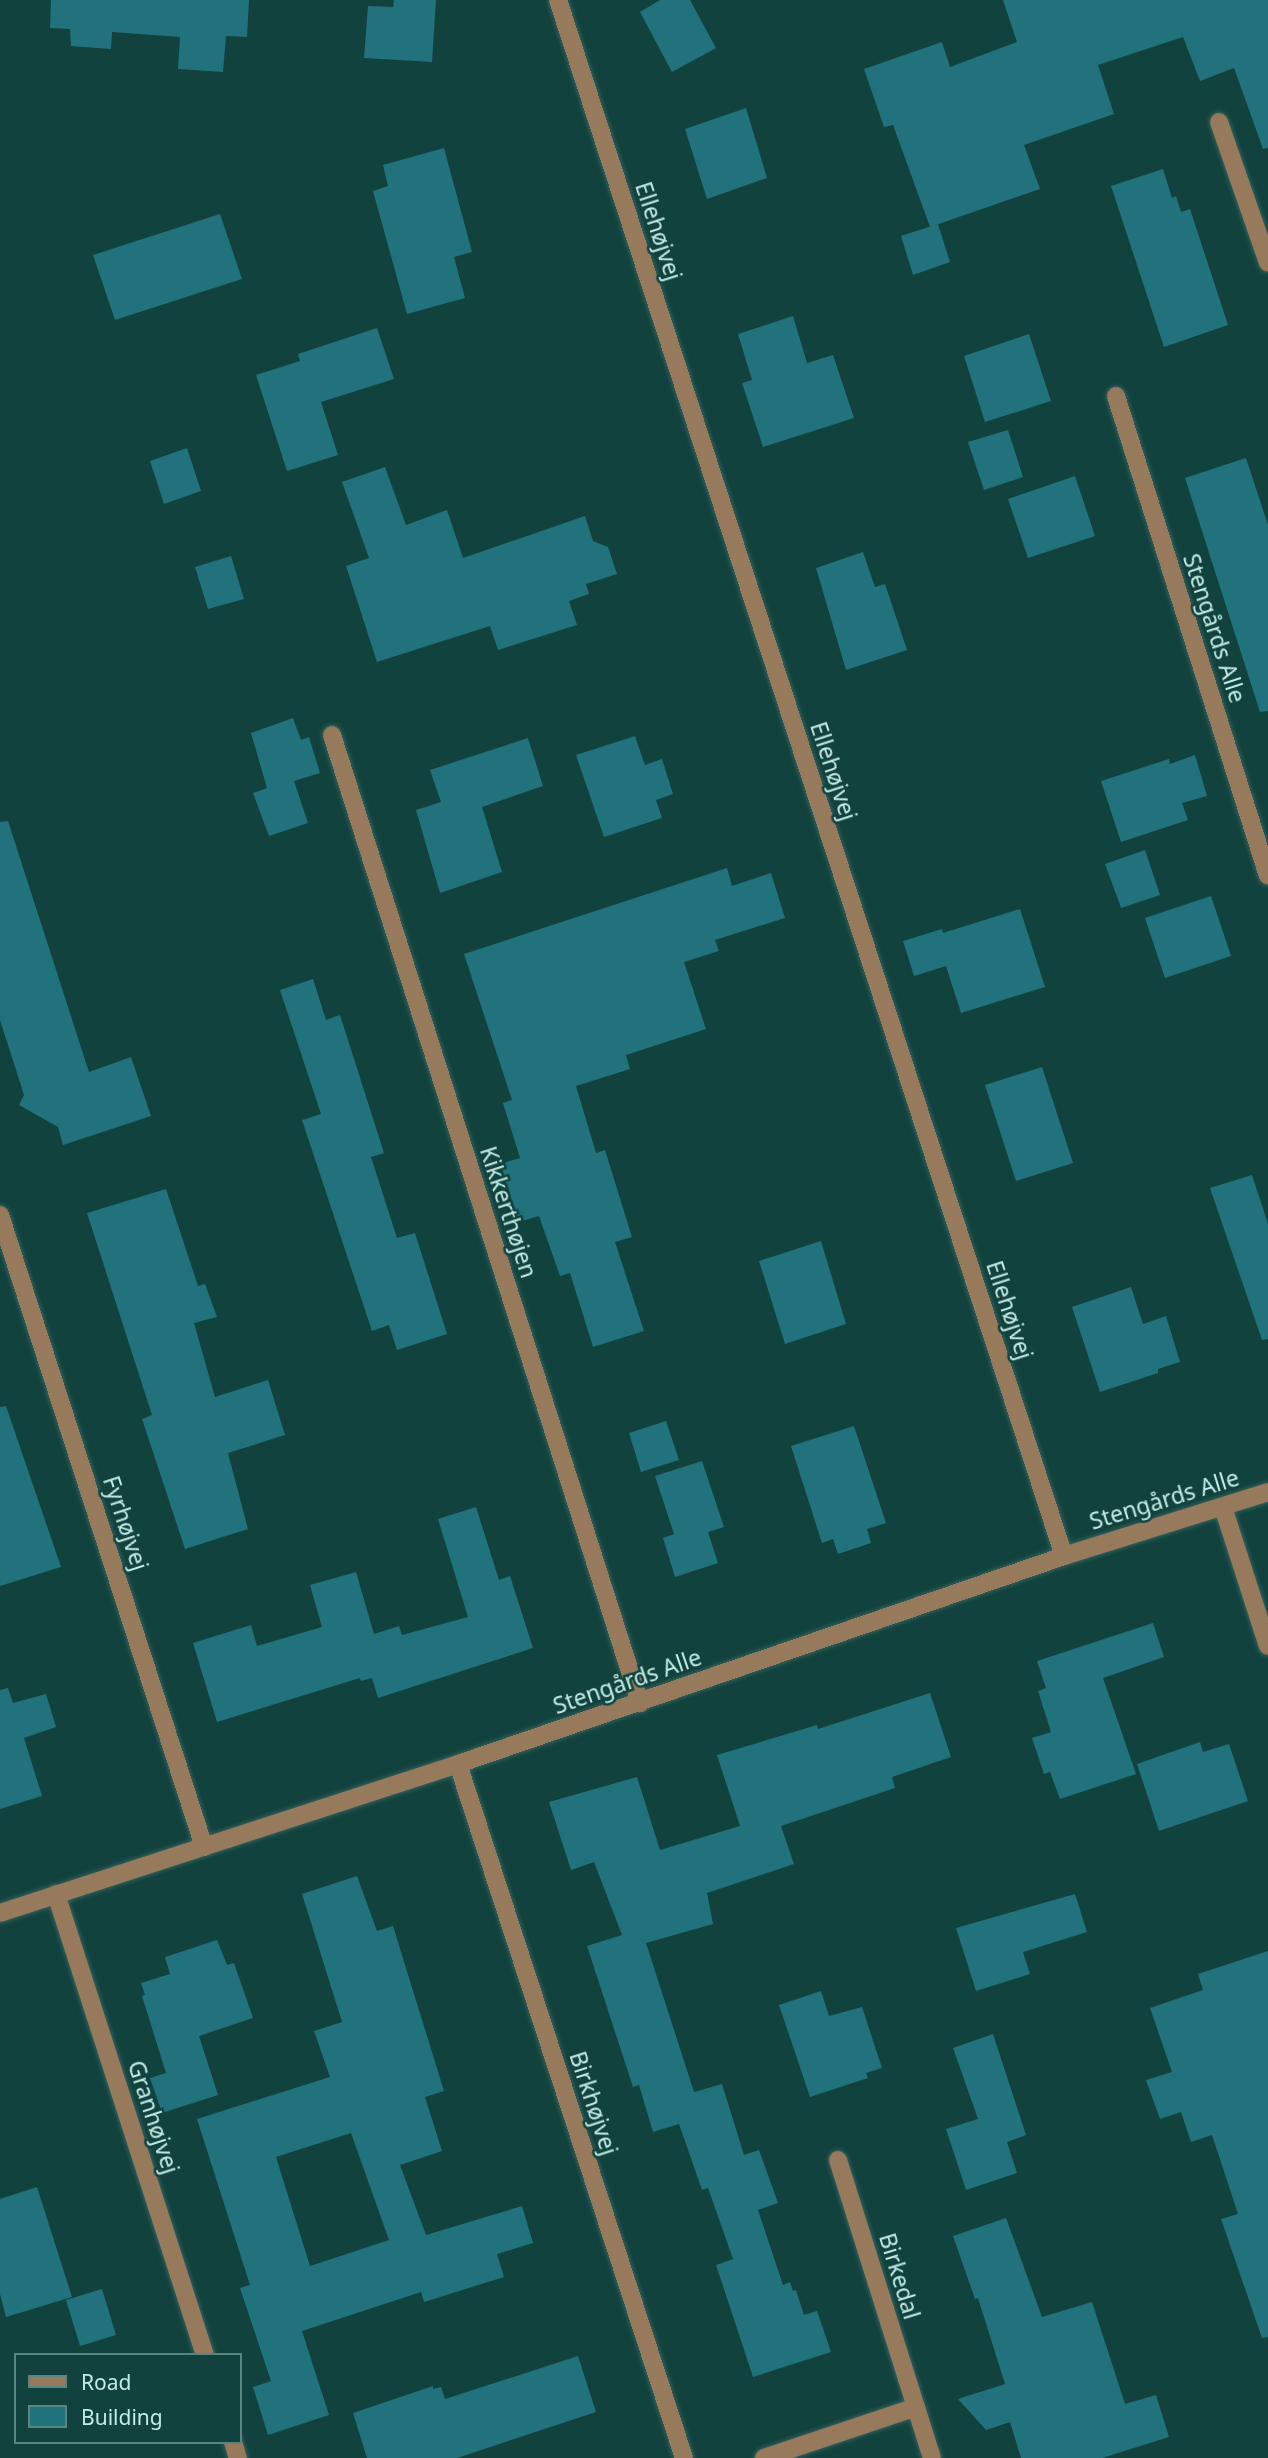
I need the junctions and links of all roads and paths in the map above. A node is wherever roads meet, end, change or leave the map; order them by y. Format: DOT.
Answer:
graph roads {
  1 [pos="558,0"];
  2 [pos="1219,122"];
  3 [pos="1268,262"];
  4 [pos="1116,396"];
  5 [pos="332,735"];
  6 [pos="1268,876"];
  7 [pos="0,1215"];
  8 [pos="1268,1492"];
  9 [pos="1223,1507"];
  10 [pos="1065,1556"];
  11 [pos="1268,1646"];
  12 [pos="640,1703"];
  13 [pos="458,1764"];
  14 [pos="204,1847"];
  15 [pos="56,1894"];
  16 [pos="0,1913"];
  17 [pos="838,2160"];
  18 [pos="204,2353"];
  19 [pos="916,2407"];
  20 [pos="684,2458"];
  21 [pos="764,2458"];
  22 [pos="932,2458"];
  1 -- 10 [label="street, Ellehøjvej"];
  2 -- 3 [label="street"];
  4 -- 6 [label="street, Stengårds Alle"];
  5 -- 12 [label="street, Kikkerthøjen"];
  7 -- 14 [label="street, Fyrhøjvej"];
  8 -- 9 [label="street, Stengårds Alle"];
  9 -- 10 [label="street, Stengårds Alle"];
  9 -- 11 [label="street"];
  10 -- 12 [label="street, Stengårds Alle"];
  12 -- 13 [label="street, Stengårds Alle"];
  13 -- 14 [label="street, Stengårds Alle"];
  13 -- 20 [label="street, Birkhøjvej"];
  14 -- 15 [label="street, Stengårds Alle"];
  15 -- 16 [label="street, Stengårds Alle"];
  15 -- 18 [label="street, Granhøjvej"];
  17 -- 19 [label="street, Birkedal"];
  19 -- 21 [label="street"];
  19 -- 22 [label="street, Birkedal"];
}
